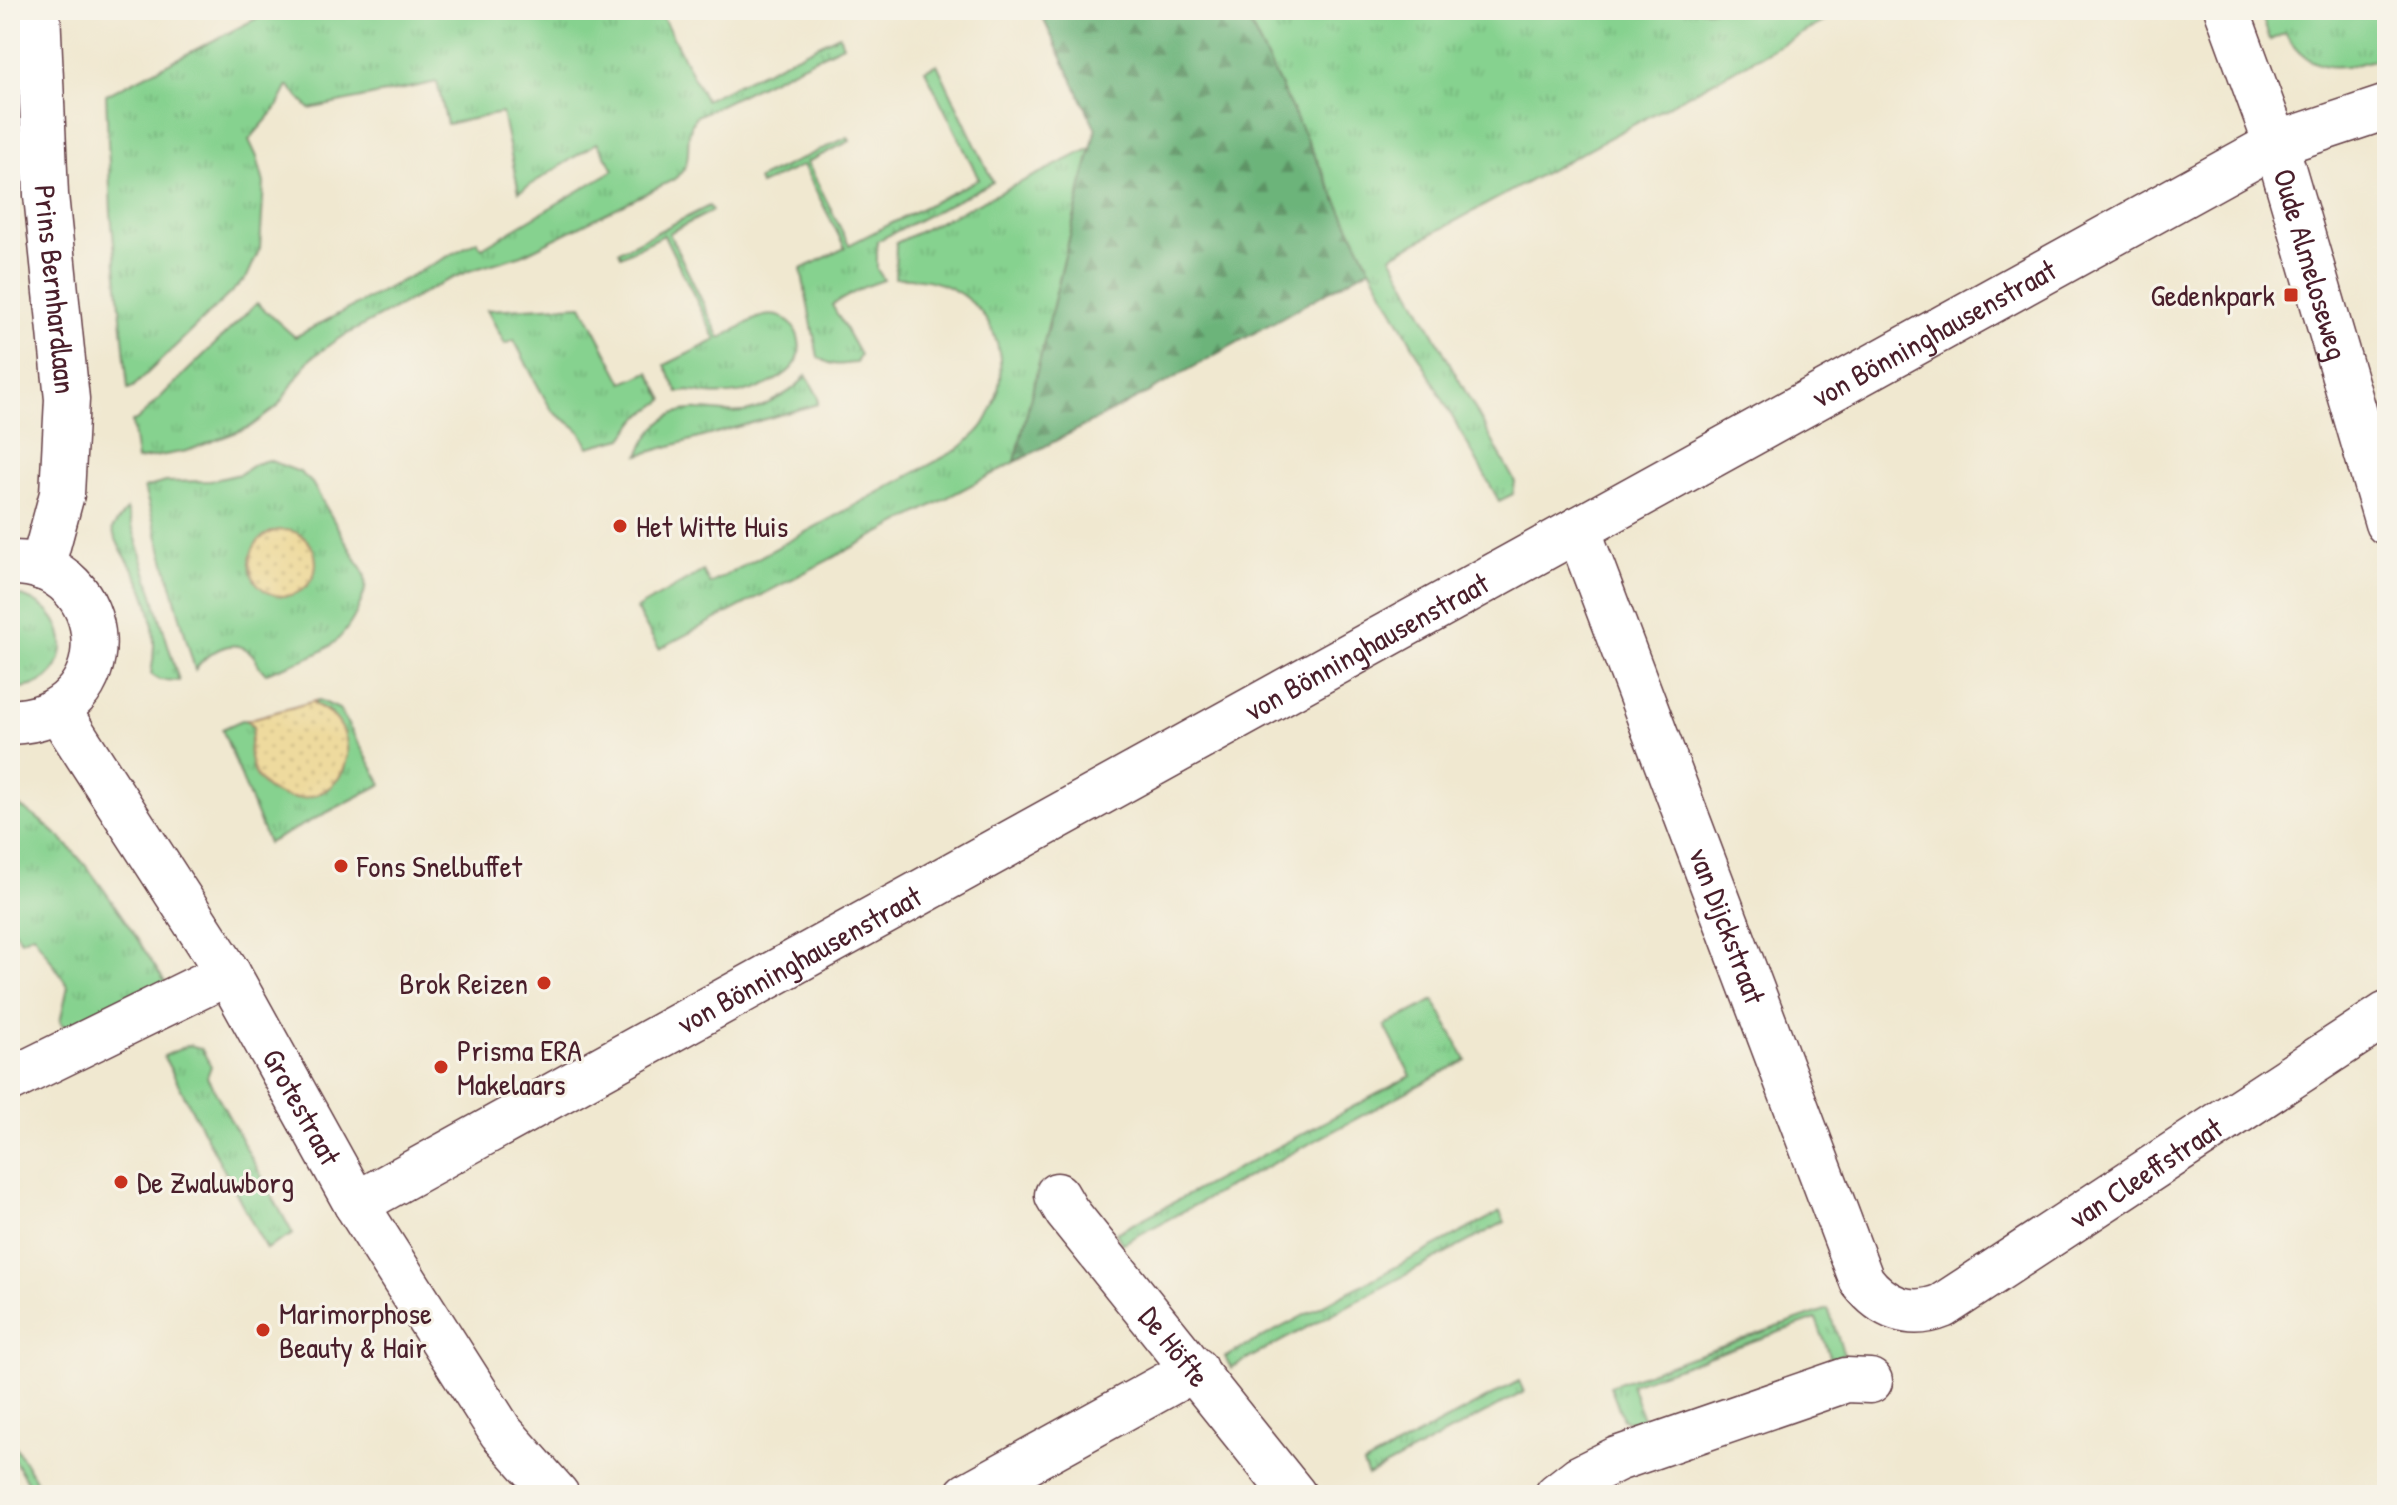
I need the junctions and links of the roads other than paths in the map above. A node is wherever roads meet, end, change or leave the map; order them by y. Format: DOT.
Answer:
graph roads {
  1 [pos="38,10"];
  2 [pos="2227,10"];
  3 [pos="2387,107"];
  4 [pos="2276,144"];
  5 [pos="2387,523"];
  6 [pos="1578,529"];
  7 [pos="26,566"];
  8 [pos="58,710"];
  9 [pos="10,722"];
  10 [pos="228,973"];
  11 [pos="2387,1014"];
  12 [pos="10,1080"];
  13 [pos="1057,1195"];
  14 [pos="356,1204"];
  15 [pos="1896,1309"];
  16 [pos="1195,1369"];
  17 [pos="1870,1381"];
  18 [pos="557,1495"];
  19 [pos="967,1495"];
  20 [pos="1294,1495"];
  21 [pos="1557,1495"];
  1 -- 7 [label="street, Prins Bernhardlaan"];
  2 -- 4 [label="street, Oude Almeloseweg"];
  3 -- 4 [label="street, von Bönninghausenstraat"];
  4 -- 5 [label="street, Oude Almeloseweg"];
  4 -- 6 [label="street, von Bönninghausenstraat"];
  6 -- 14 [label="street, von Bönninghausenstraat"];
  6 -- 15 [label="street, van Dijckstraat"];
  7 -- 8 [label="street"];
  8 -- 9 [label="street"];
  8 -- 10 [label="street, Grotestraat"];
  10 -- 12 [label="street"];
  10 -- 14 [label="street, Grotestraat"];
  11 -- 15 [label="street, van Cleeffstraat"];
  13 -- 16 [label="street, De Höfte"];
  14 -- 18 [label="street, Grotestraat"];
  16 -- 19 [label="street"];
  16 -- 20 [label="street, De Höfte"];
  17 -- 21 [label="street"];
}
